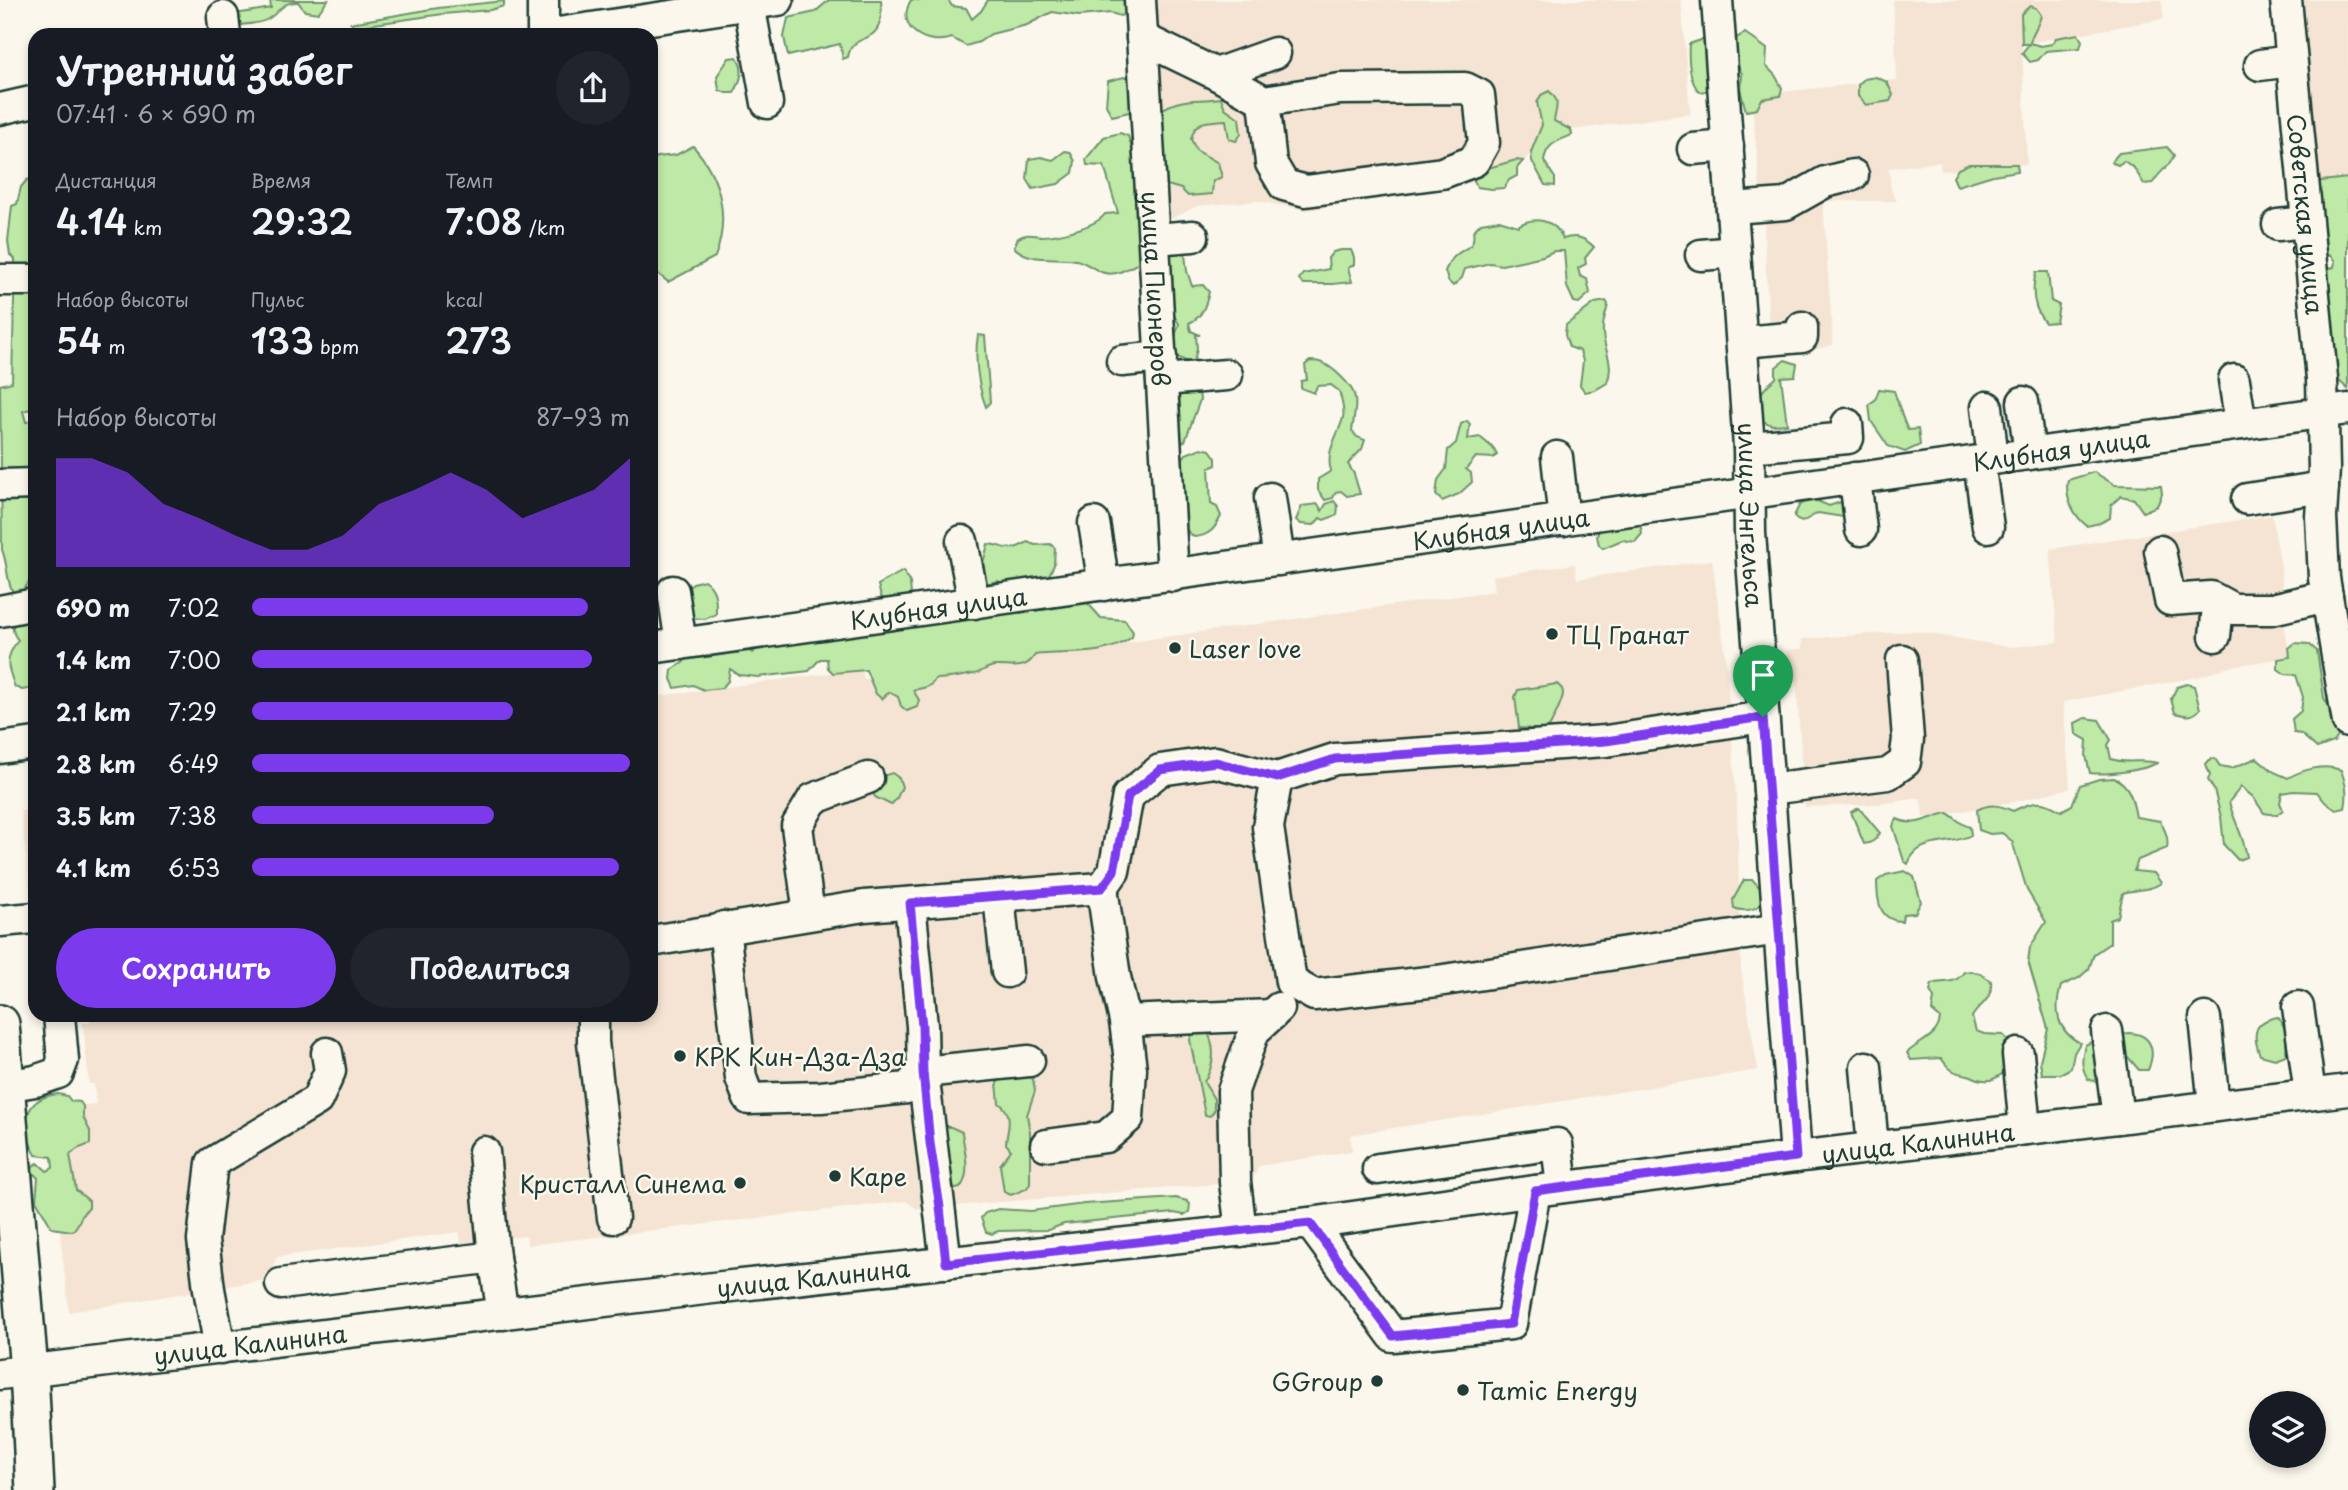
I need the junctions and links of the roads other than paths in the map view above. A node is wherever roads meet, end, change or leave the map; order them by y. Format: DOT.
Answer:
graph roads {
  1 [pos="543,0"];
  2 [pos="778,0"];
  3 [pos="1140,0"];
  4 [pos="1717,0"];
  5 [pos="2286,0"];
  6 [pos="749,4"];
  7 [pos="544,28"];
  8 [pos="590,28"];
  9 [pos="1142,38"];
  10 [pos="1275,53"];
  11 [pos="2291,61"];
  12 [pos="2260,65"];
  13 [pos="1216,74"];
  14 [pos="1264,101"];
  15 [pos="28,103"];
  16 [pos="767,103"];
  17 [pos="0,109"];
  18 [pos="1737,137"];
  19 [pos="1693,149"];
  20 [pos="1853,175"];
  21 [pos="1732,208"];
  22 [pos="1193,236"];
  23 [pos="1154,239"];
  24 [pos="1735,252"];
  25 [pos="1701,255"];
  26 [pos="0,280"];
  27 [pos="28,280"];
  28 [pos="1802,327"];
  29 [pos="1742,342"];
  30 [pos="1122,361"];
  31 [pos="1161,368"];
  32 [pos="1227,375"];
  33 [pos="2234,380"];
  34 [pos="2023,402"];
  35 [pos="1987,407"];
  36 [pos="2336,411"];
  37 [pos="1847,424"];
  38 [pos="2241,424"];
  39 [pos="1749,447"];
  40 [pos="2030,454"];
  41 [pos="1557,457"];
  42 [pos="1986,460"];
  43 [pos="1855,478"];
  44 [pos="28,484"];
  45 [pos="0,485"];
  46 [pos="2323,487"];
  47 [pos="1749,492"];
  48 [pos="1270,498"];
  49 [pos="2247,499"];
  50 [pos="1564,520"];
  51 [pos="1094,523"];
  52 [pos="1988,527"];
  53 [pos="1861,530"];
  54 [pos="962,541"];
  55 [pos="2160,551"];
  56 [pos="1279,560"];
  57 [pos="1173,576"];
  58 [pos="1104,585"];
  59 [pos="673,591"];
  60 [pos="2327,596"];
  61 [pos="974,603"];
  62 [pos="28,605"];
  63 [pos="2224,605"];
  64 [pos="0,611"];
  65 [pos="2215,636"];
  66 [pos="681,644"];
  67 [pos="658,647"];
  68 [pos="1902,660"];
  69 [pos="1763,717"];
  70 [pos="2348,722"];
  71 [pos="28,744"];
  72 [pos="0,748"];
  73 [pos="868,778"];
  74 [pos="1277,778"];
  75 [pos="1769,789"];
  76 [pos="1102,888"];
  77 [pos="999,897"];
  78 [pos="910,903"];
  79 [pos="809,914"];
  80 [pos="28,919"];
  81 [pos="0,921"];
  82 [pos="724,928"];
  83 [pos="1779,929"];
  84 [pos="658,940"];
  85 [pos="1007,972"];
  86 [pos="1301,988"];
  87 [pos="2298,1007"];
  88 [pos="1272,1015"];
  89 [pos="2205,1018"];
  90 [pos="1125,1021"];
  91 [pos="60,1022"];
  92 [pos="593,1022"];
  93 [pos="0,1024"];
  94 [pos="2107,1031"];
  95 [pos="327,1053"];
  96 [pos="2018,1054"];
  97 [pos="1029,1061"];
  98 [pos="1866,1067"];
  99 [pos="923,1072"];
  100 [pos="5,1086"];
  101 [pos="2348,1090"];
  102 [pos="2310,1094"];
  103 [pos="2214,1106"];
  104 [pos="2118,1118"];
  105 [pos="2025,1129"];
  106 [pos="1046,1145"];
  107 [pos="1873,1148"];
  108 [pos="484,1152"];
  109 [pos="1796,1157"];
  110 [pos="1378,1169"];
  111 [pos="1548,1189"];
  112 [pos="613,1218"];
  113 [pos="1310,1223"];
  114 [pos="1241,1231"];
  115 [pos="494,1257"];
  116 [pos="946,1263"];
  117 [pos="281,1284"];
  118 [pos="503,1314"];
  119 [pos="220,1349"];
  120 [pos="15,1373"];
  121 [pos="35,1490"];
  1 -- 7 [label="street"];
  2 -- 6 [label="street"];
  3 -- 9 [label="street, улица Пионеров"];
  4 -- 18 [label="street, улица Энгельса"];
  5 -- 11 [label="street, Советская улица"];
  6 -- 8 [label="street"];
  6 -- 16 [label="street"];
  9 -- 13 [label="street"];
  9 -- 23 [label="street, улица Пионеров"];
  10 -- 13 [label="street"];
  11 -- 12 [label="street"];
  11 -- 36 [label="street, Советская улица"];
  13 -- 14 [label="street"];
  14 -- 14 [label="street"];
  15 -- 17 [label="street"];
  18 -- 19 [label="street"];
  18 -- 21 [label="street, улица Энгельса"];
  20 -- 21 [label="street"];
  21 -- 24 [label="street, улица Энгельса"];
  22 -- 23 [label="street"];
  23 -- 31 [label="street, улица Пионеров"];
  24 -- 25 [label="street"];
  24 -- 29 [label="street, улица Энгельса"];
  26 -- 27 [label="street"];
  28 -- 29 [label="street"];
  29 -- 39 [label="street, улица Энгельса"];
  30 -- 31 [label="street"];
  31 -- 32 [label="street"];
  31 -- 57 [label="street, улица Пионеров"];
  33 -- 38 [label="street"];
  34 -- 40 [label="street"];
  35 -- 42 [label="street"];
  36 -- 38 [label="street, Клубная улица"];
  36 -- 46 [label="street, Советская улица"];
  37 -- 39 [label="street"];
  38 -- 40 [label="street, Клубная улица"];
  39 -- 47 [label="street, улица Энгельса"];
  40 -- 42 [label="street, Клубная улица"];
  41 -- 50 [label="street"];
  42 -- 43 [label="street, Клубная улица"];
  42 -- 52 [label="street"];
  43 -- 47 [label="street, Клубная улица"];
  43 -- 53 [label="street"];
  44 -- 45 [label="street"];
  46 -- 49 [label="street"];
  46 -- 60 [label="street, Советская улица"];
  47 -- 50 [label="street, Клубная улица"];
  47 -- 69 [label="street, улица Энгельса"];
  48 -- 56 [label="street"];
  50 -- 56 [label="street, Клубная улица"];
  51 -- 58 [label="street"];
  54 -- 61 [label="street"];
  55 -- 63 [label="street"];
  56 -- 57 [label="street, Клубная улица"];
  57 -- 58 [label="street, Клубная улица"];
  58 -- 61 [label="street, Клубная улица"];
  59 -- 66 [label="street"];
  60 -- 63 [label="street"];
  60 -- 70 [label="street, Советская улица"];
  61 -- 66 [label="street, Клубная улица"];
  62 -- 64 [label="street"];
  63 -- 65 [label="street"];
  66 -- 67 [label="street, Клубная улица"];
  68 -- 75 [label="street"];
  69 -- 74 [label="street"];
  69 -- 75 [label="street, улица Энгельса"];
  71 -- 72 [label="street"];
  73 -- 79 [label="street"];
  74 -- 76 [label="street"];
  74 -- 86 [label="street"];
  75 -- 83 [label="street, улица Энгельса"];
  76 -- 77 [label="street"];
  76 -- 90 [label="street"];
  77 -- 78 [label="street"];
  77 -- 85 [label="street"];
  78 -- 79 [label="street"];
  78 -- 99 [label="street"];
  79 -- 82 [label="street"];
  80 -- 81 [label="street"];
  82 -- 84 [label="street"];
  82 -- 99 [label="street"];
  83 -- 86 [label="street"];
  83 -- 109 [label="street, улица Энгельса"];
  86 -- 88 [label="street"];
  87 -- 102 [label="street"];
  88 -- 90 [label="street"];
  88 -- 114 [label="street"];
  89 -- 103 [label="street"];
  90 -- 106 [label="street"];
  91 -- 100 [label="street"];
  92 -- 112 [label="street"];
  93 -- 100 [label="main road"];
  94 -- 104 [label="street"];
  95 -- 119 [label="street"];
  96 -- 105 [label="street"];
  97 -- 99 [label="street"];
  98 -- 107 [label="street"];
  99 -- 116 [label="street"];
  100 -- 120 [label="main road"];
  101 -- 102 [label="street, улица Калинина"];
  102 -- 103 [label="street, улица Калинина"];
  103 -- 104 [label="street, улица Калинина"];
  104 -- 105 [label="street, улица Калинина"];
  105 -- 107 [label="street, улица Калинина"];
  107 -- 109 [label="street, улица Калинина"];
  108 -- 115 [label="street"];
  109 -- 111 [label="street, улица Калинина"];
  110 -- 111 [label="street"];
  111 -- 113 [label="street, улица Калинина"];
  111 -- 113 [label="street"];
  113 -- 114 [label="street, улица Калинина"];
  114 -- 116 [label="street, улица Калинина"];
  115 -- 117 [label="street"];
  115 -- 118 [label="street"];
  116 -- 118 [label="street, улица Калинина"];
  118 -- 119 [label="street, улица Калинина"];
  119 -- 120 [label="street, улица Калинина"];
  120 -- 121 [label="main road"];
}
